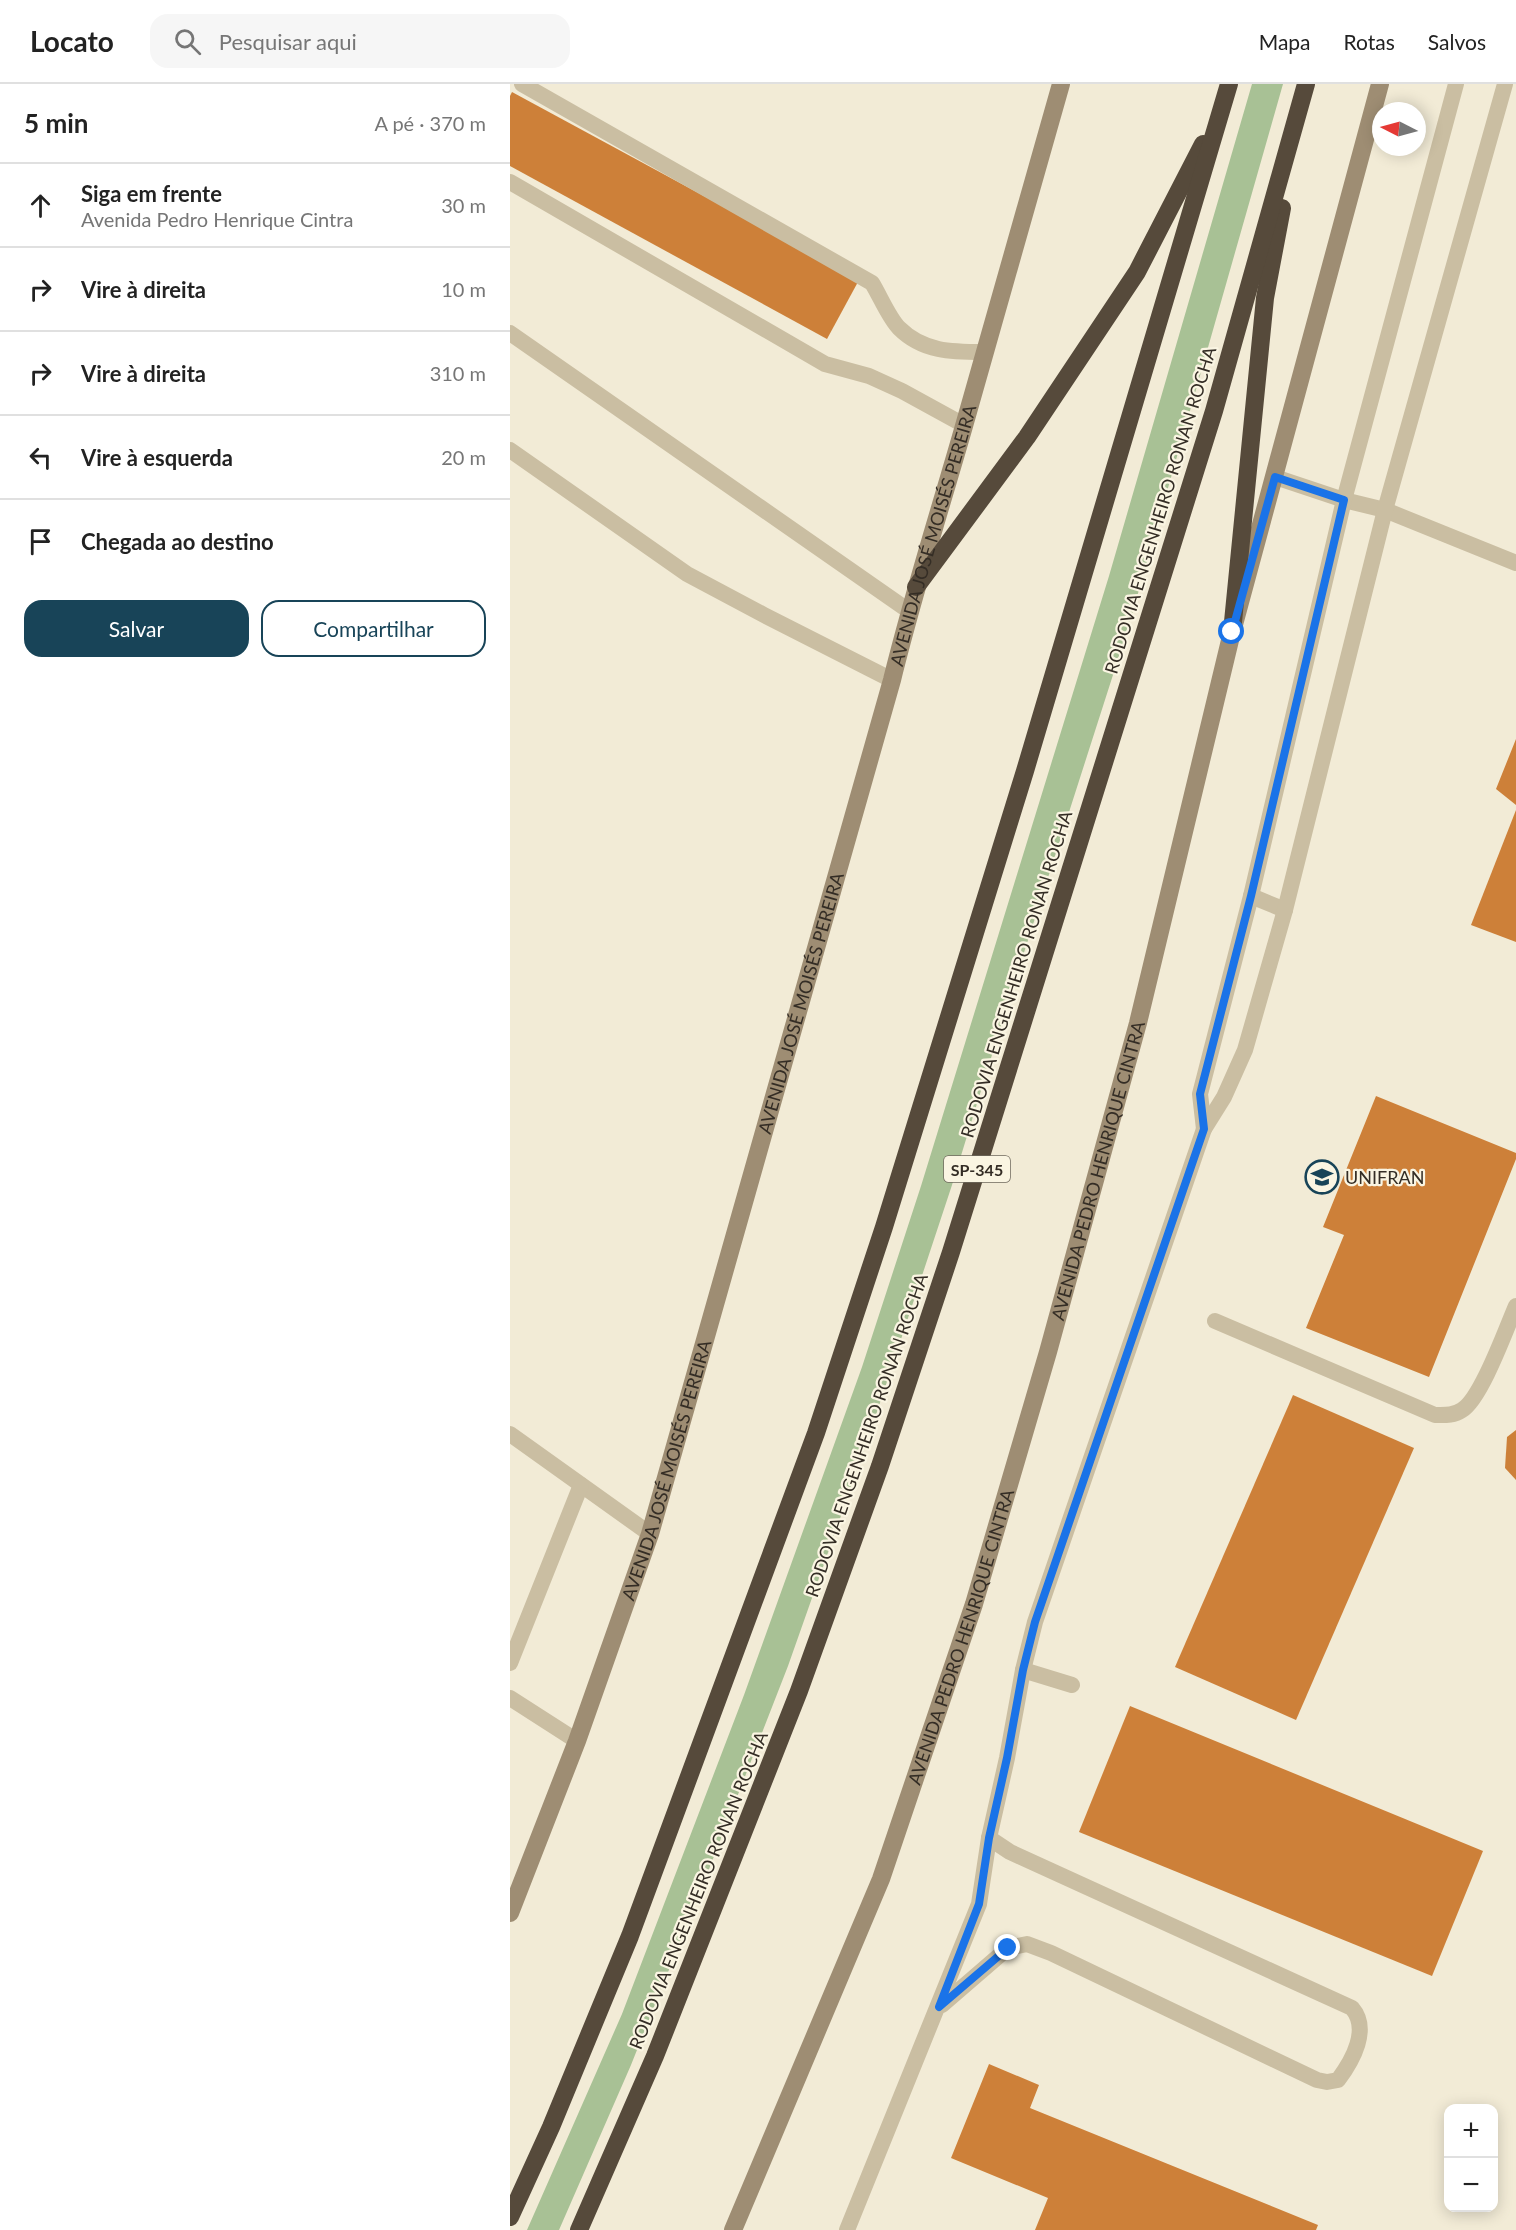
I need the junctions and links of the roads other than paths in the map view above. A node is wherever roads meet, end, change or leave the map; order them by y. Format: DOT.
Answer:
graph roads {
  1 [pos="522,84"];
  2 [pos="1061,84"];
  3 [pos="1229,84"];
  4 [pos="1306,84"];
  5 [pos="1380,84"];
  6 [pos="1456,84"];
  7 [pos="1505,84"];
  8 [pos="1223,105"];
  9 [pos="510,182"];
  10 [pos="510,333"];
  11 [pos="983,352"];
  12 [pos="964,425"];
  13 [pos="510,450"];
  14 [pos="1275,477"];
  15 [pos="1344,500"];
  16 [pos="1385,510"];
  17 [pos="1516,563"];
  18 [pos="916,587"];
  19 [pos="909,611"];
  20 [pos="1232,632"];
  21 [pos="892,680"];
  22 [pos="1251,896"];
  23 [pos="1285,910"];
  24 [pos="1204,1129"];
  25 [pos="1516,1305"];
  26 [pos="1215,1321"];
  27 [pos="510,1434"];
  28 [pos="581,1485"];
  29 [pos="650,1534"];
  30 [pos="510,1663"];
  31 [pos="1023,1670"];
  32 [pos="1072,1685"];
  33 [pos="510,1698"];
  34 [pos="577,1742"];
  35 [pos="989,1838"];
  36 [pos="510,1913"];
  37 [pos="939,2007"];
  38 [pos="510,2217"];
  39 [pos="579,2230"];
  40 [pos="733,2230"];
  41 [pos="847,2230"];
  1 -- 11 [label="lane"];
  2 -- 11 [label="street, AVENIDA JOSÉ MOISÉS PEREIRA"];
  3 -- 8 [label="highway"];
  4 -- 20 [label="highway"];
  4 -- 39 [label="highway, RODOVIA ENGENHEIRO RONAN ROCHA / SP-345"];
  5 -- 14 [label="street, AVENIDA PEDRO HENRIQUE CINTRA"];
  6 -- 15 [label="lane"];
  7 -- 16 [label="lane"];
  8 -- 18 [label="highway"];
  8 -- 38 [label="highway"];
  9 -- 12 [label="lane"];
  10 -- 19 [label="lane"];
  11 -- 12 [label="street, AVENIDA JOSÉ MOISÉS PEREIRA"];
  12 -- 18 [label="street, AVENIDA JOSÉ MOISÉS PEREIRA"];
  13 -- 21 [label="lane"];
  14 -- 15 [label="lane"];
  14 -- 20 [label="street, AVENIDA PEDRO HENRIQUE CINTRA"];
  15 -- 16 [label="lane"];
  15 -- 22 [label="lane"];
  16 -- 17 [label="lane"];
  16 -- 23 [label="lane"];
  18 -- 19 [label="street, AVENIDA JOSÉ MOISÉS PEREIRA"];
  19 -- 21 [label="street, AVENIDA JOSÉ MOISÉS PEREIRA"];
  20 -- 40 [label="street, AVENIDA PEDRO HENRIQUE CINTRA"];
  21 -- 29 [label="street, AVENIDA JOSÉ MOISÉS PEREIRA"];
  22 -- 23 [label="lane"];
  22 -- 24 [label="lane"];
  23 -- 24 [label="lane"];
  24 -- 31 [label="lane"];
  25 -- 26 [label="lane"];
  27 -- 28 [label="lane"];
  28 -- 29 [label="lane"];
  28 -- 30 [label="lane"];
  29 -- 34 [label="street, AVENIDA JOSÉ MOISÉS PEREIRA"];
  31 -- 32 [label="lane"];
  31 -- 35 [label="lane"];
  33 -- 34 [label="lane"];
  34 -- 36 [label="street, AVENIDA JOSÉ MOISÉS PEREIRA"];
  35 -- 37 [label="lane"];
  35 -- 37 [label="lane"];
  37 -- 41 [label="lane"];
}
